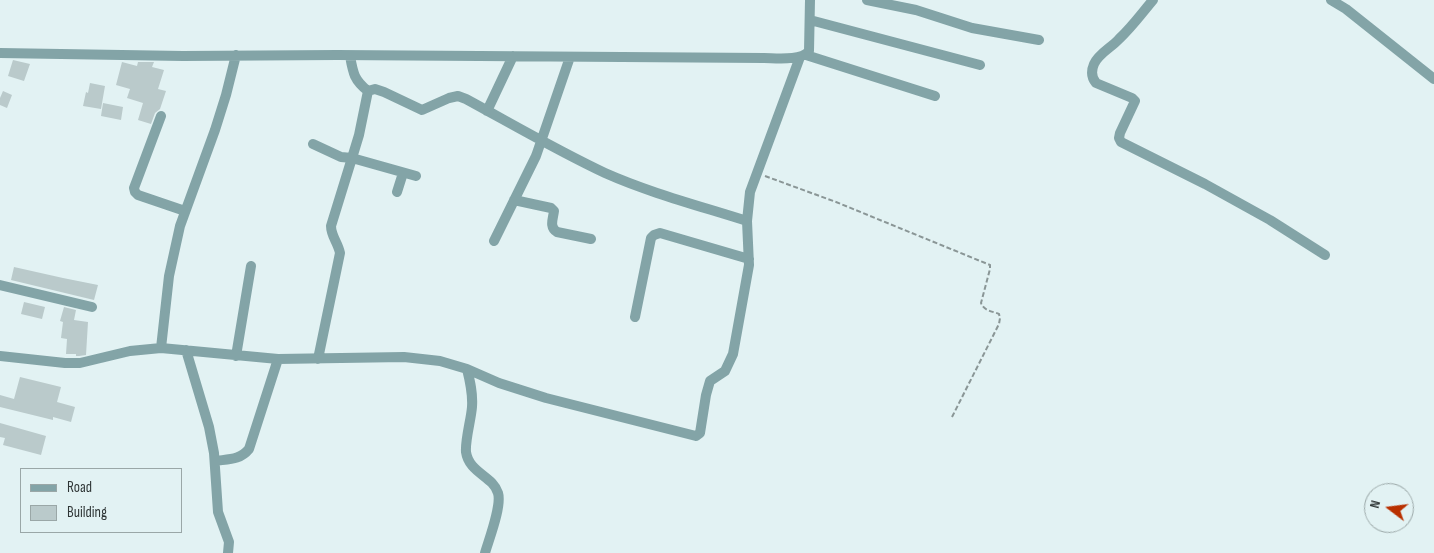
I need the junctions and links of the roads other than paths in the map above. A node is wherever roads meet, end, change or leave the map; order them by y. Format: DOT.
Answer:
graph roads {
  1 [pos="810,0"];
  2 [pos="867,0"];
  3 [pos="1153,0"];
  4 [pos="1331,0"];
  5 [pos="810,20"];
  6 [pos="1039,40"];
  7 [pos="0,53"];
  8 [pos="236,55"];
  9 [pos="350,56"];
  10 [pos="513,56"];
  11 [pos="803,56"];
  12 [pos="570,57"];
  13 [pos="980,66"];
  14 [pos="1434,79"];
  15 [pos="368,92"];
  16 [pos="935,96"];
  17 [pos="487,110"];
  18 [pos="161,116"];
  19 [pos="541,140"];
  20 [pos="313,144"];
  21 [pos="352,158"];
  22 [pos="403,173"];
  23 [pos="416,176"];
  24 [pos="397,192"];
  25 [pos="514,200"];
  26 [pos="185,211"];
  27 [pos="746,221"];
  28 [pos="591,239"];
  29 [pos="494,241"];
  30 [pos="1325,255"];
  31 [pos="749,259"];
  32 [pos="251,266"];
  33 [pos="0,285"];
  34 [pos="92,307"];
  35 [pos="634,317"];
  36 [pos="161,348"];
  37 [pos="186,350"];
  38 [pos="0,356"];
  39 [pos="236,356"];
  40 [pos="278,359"];
  41 [pos="318,359"];
  42 [pos="466,369"];
  43 [pos="215,461"];
  44 [pos="228,553"];
  45 [pos="485,553"];
  1 -- 5 [label="street"];
  2 -- 6 [label="street"];
  3 -- 30 [label="street"];
  4 -- 14 [label="street"];
  5 -- 11 [label="street"];
  5 -- 13 [label="street"];
  7 -- 8 [label="street"];
  8 -- 9 [label="street"];
  8 -- 26 [label="street"];
  9 -- 10 [label="street"];
  9 -- 15 [label="street"];
  10 -- 12 [label="street"];
  10 -- 17 [label="street"];
  11 -- 12 [label="street"];
  11 -- 16 [label="street"];
  11 -- 27 [label="street"];
  12 -- 19 [label="street"];
  15 -- 17 [label="street"];
  15 -- 21 [label="street"];
  17 -- 19 [label="street"];
  18 -- 26 [label="street"];
  19 -- 25 [label="street"];
  19 -- 27 [label="street"];
  20 -- 21 [label="street"];
  21 -- 22 [label="street"];
  21 -- 41 [label="street"];
  22 -- 23 [label="street"];
  22 -- 24 [label="street"];
  25 -- 28 [label="street"];
  25 -- 29 [label="street"];
  26 -- 36 [label="street"];
  27 -- 31 [label="street"];
  31 -- 35 [label="street"];
  31 -- 42 [label="street"];
  32 -- 39 [label="street"];
  33 -- 34 [label="street"];
  36 -- 37 [label="street"];
  36 -- 38 [label="street"];
  37 -- 39 [label="street"];
  37 -- 43 [label="street"];
  39 -- 40 [label="street"];
  40 -- 41 [label="street"];
  40 -- 43 [label="street"];
  41 -- 42 [label="street"];
  42 -- 45 [label="street"];
  43 -- 44 [label="street"];
}
